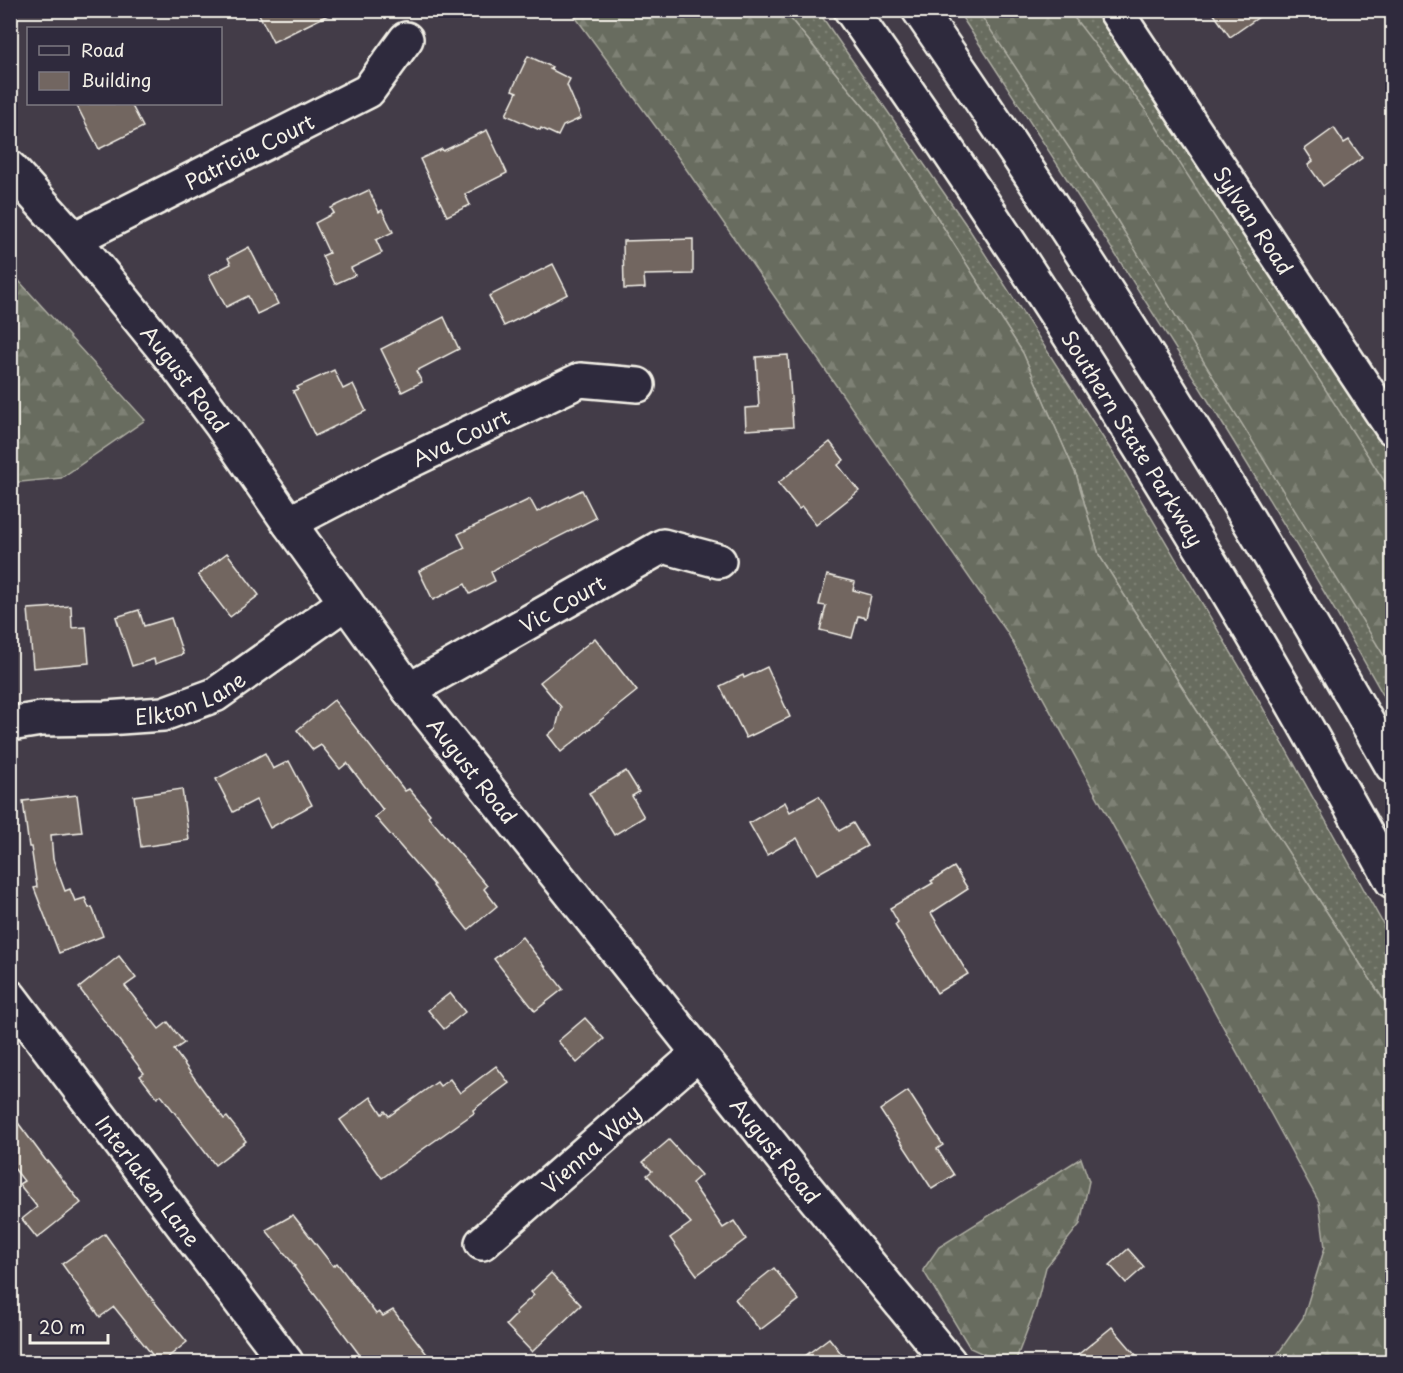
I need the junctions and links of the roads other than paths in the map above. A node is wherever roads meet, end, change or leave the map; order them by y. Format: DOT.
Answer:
graph roads {
  1 [pos="850,10"];
  2 [pos="919,10"];
  3 [pos="1115,10"];
  4 [pos="406,39"];
  5 [pos="10,168"];
  6 [pos="74,239"];
  7 [pos="638,385"];
  8 [pos="1392,428"];
  9 [pos="289,523"];
  10 [pos="719,561"];
  11 [pos="346,602"];
  12 [pos="409,690"];
  13 [pos="10,724"];
  14 [pos="1392,766"];
  15 [pos="1392,881"];
  16 [pos="10,997"];
  17 [pos="699,1053"];
  18 [pos="482,1243"];
  19 [pos="286,1362"];
  20 [pos="949,1362"];
  1 -- 15 [label="main road, Southern State Parkway"];
  2 -- 14 [label="main road"];
  3 -- 8 [label="main road, Sylvan Road"];
  4 -- 6 [label="main road, Patricia Court"];
  5 -- 6 [label="main road, August Road"];
  6 -- 9 [label="main road, August Road"];
  7 -- 9 [label="main road, Ava Court"];
  9 -- 11 [label="main road, August Road"];
  10 -- 12 [label="main road, Vic Court"];
  11 -- 12 [label="main road, August Road"];
  11 -- 13 [label="main road, Elkton Lane"];
  12 -- 17 [label="main road, August Road"];
  16 -- 19 [label="main road, Interlaken Lane"];
  17 -- 18 [label="main road, Vienna Way"];
  17 -- 20 [label="main road, August Road"];
}
